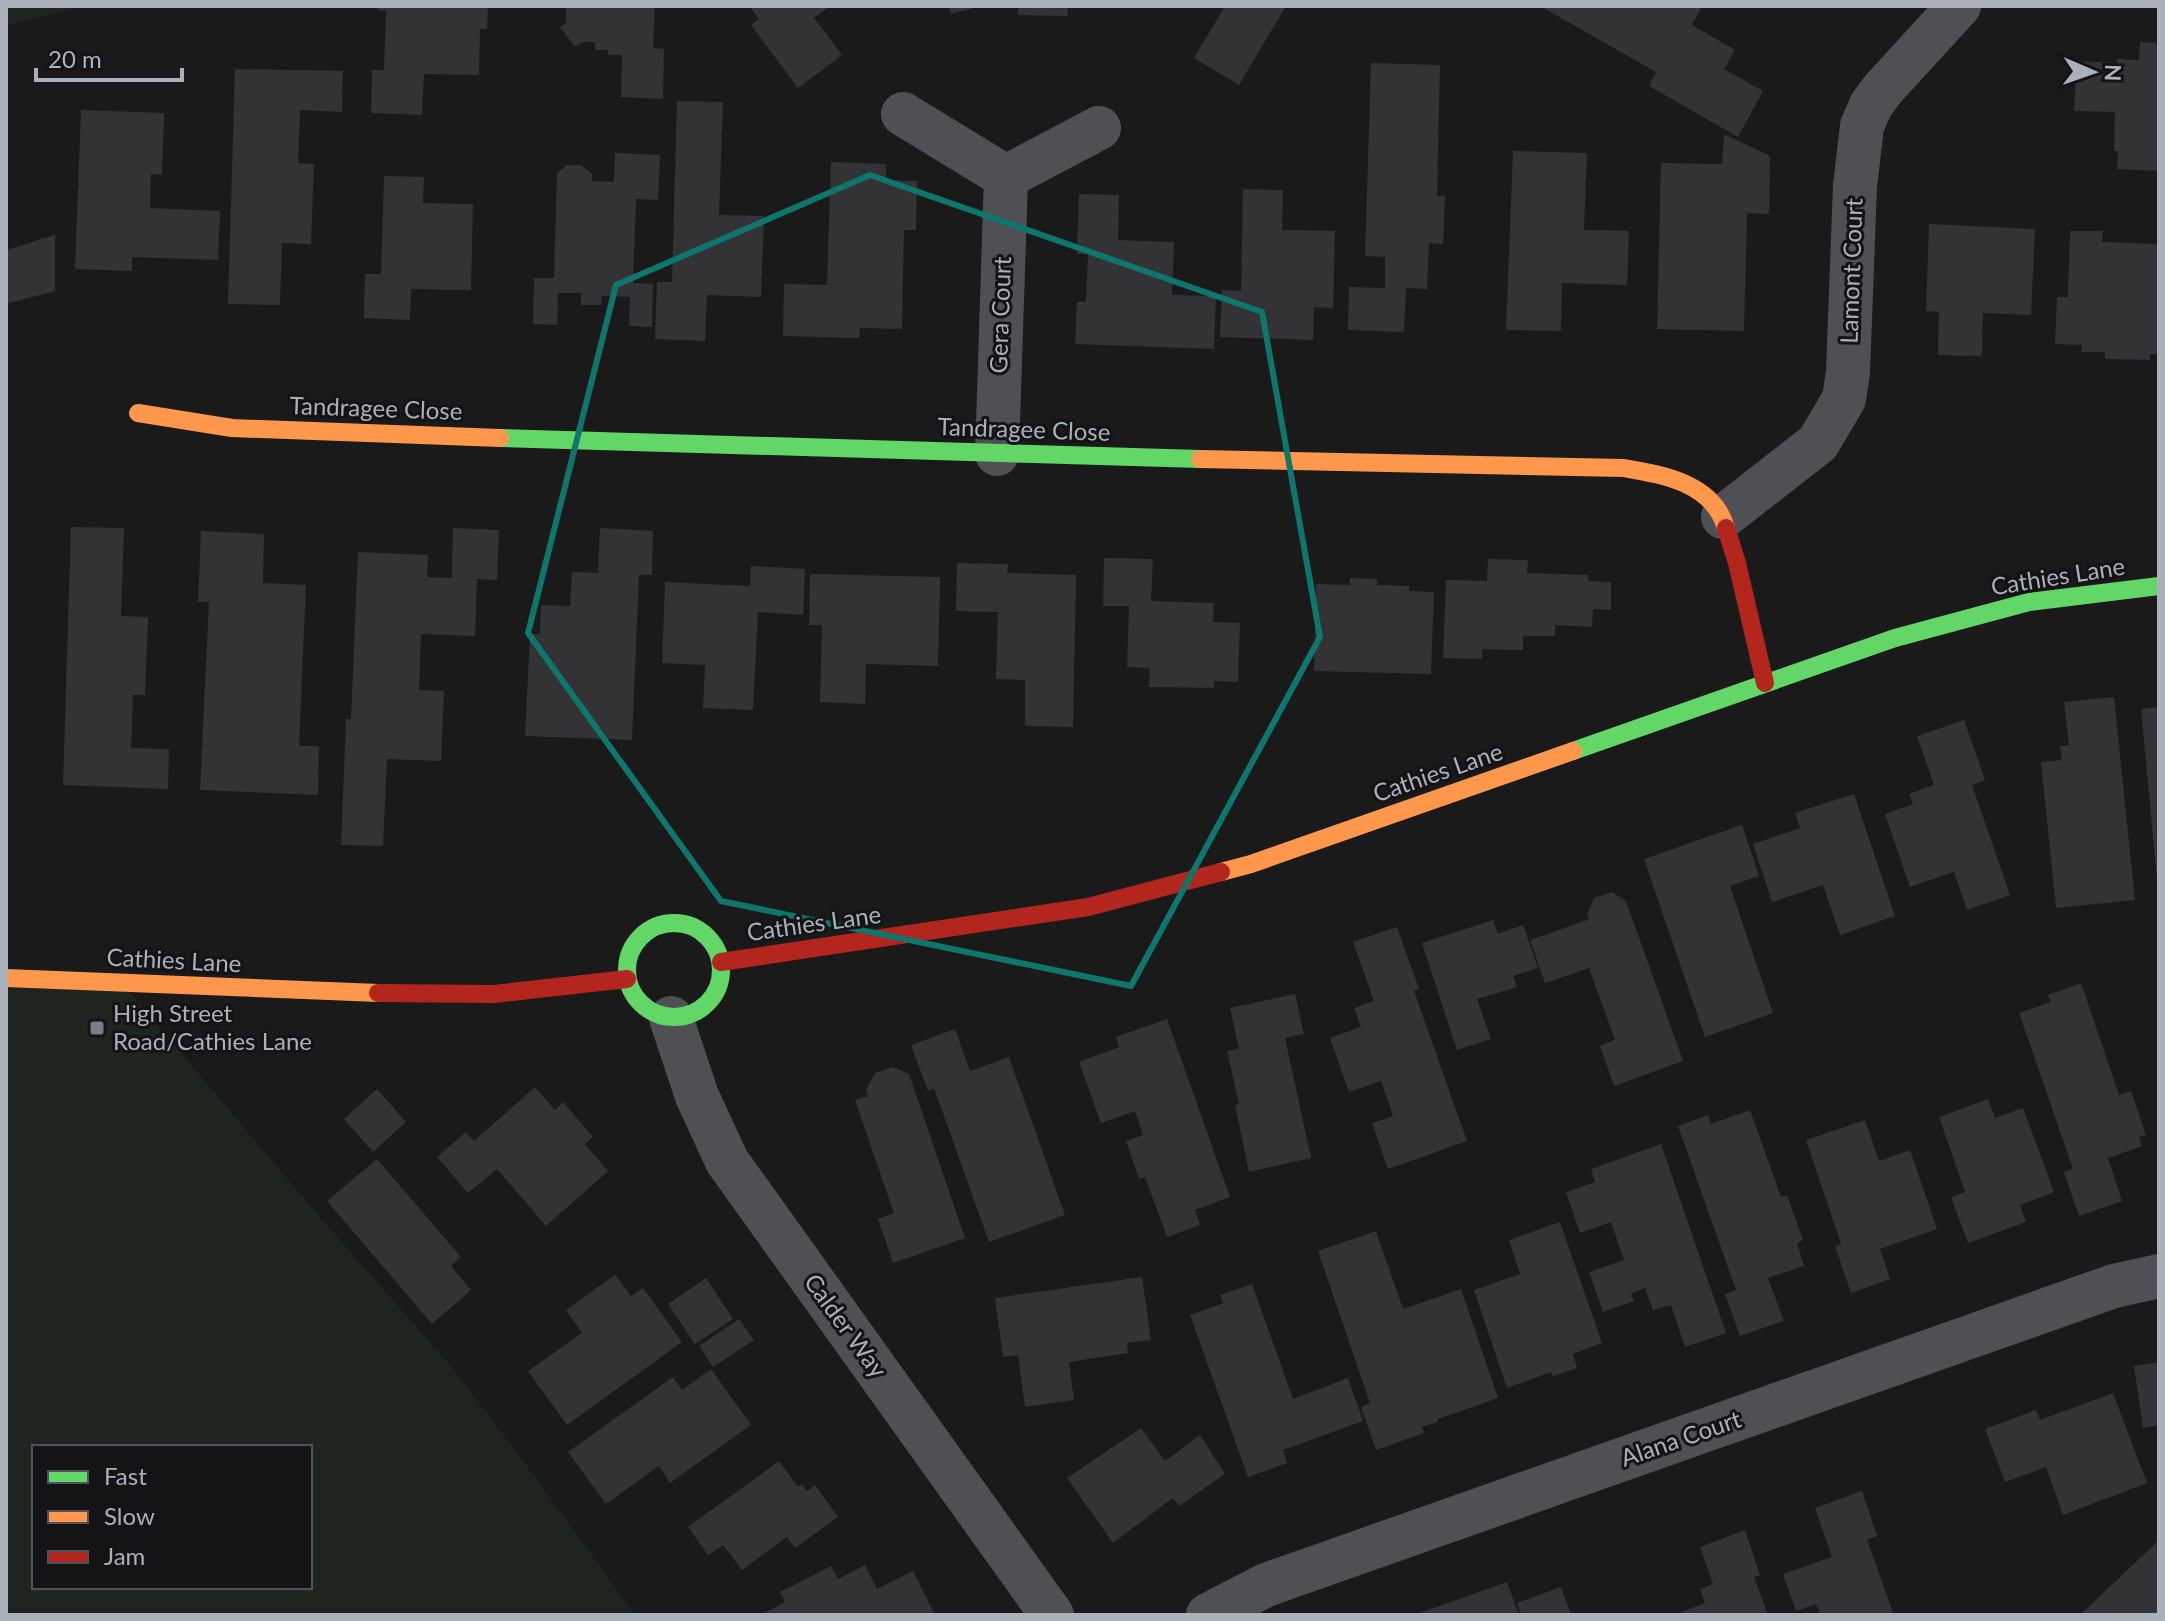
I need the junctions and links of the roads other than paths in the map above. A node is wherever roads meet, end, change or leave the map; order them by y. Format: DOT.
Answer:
graph roads {
  1 [pos="1959,6"];
  2 [pos="903,114"];
  3 [pos="1099,128"];
  4 [pos="1006,177"];
  5 [pos="138,413"];
  6 [pos="997,454"];
  7 [pos="1723,517"];
  8 [pos="2159,586"];
  9 [pos="1765,683"];
  10 [pos="721,962"];
  11 [pos="6,978"];
  12 [pos="627,979"];
  13 [pos="671,1018"];
  14 [pos="2159,1276"];
  15 [pos="1052,1615"];
  16 [pos="1208,1615"];
  1 -- 7 [label="street, Lamont Court"];
  2 -- 4 [label="street"];
  3 -- 4 [label="street"];
  4 -- 6 [label="street, Gera Court"];
  5 -- 6 [label="street, Tandragee Close"];
  6 -- 7 [label="street, Tandragee Close"];
  7 -- 9 [label="street, Tandragee Close"];
  8 -- 9 [label="street, Cathies Lane"];
  9 -- 10 [label="street, Cathies Lane"];
  10 -- 12 [label="street"];
  10 -- 13 [label="street"];
  11 -- 12 [label="street, Cathies Lane"];
  12 -- 13 [label="street"];
  13 -- 15 [label="street, Calder Way"];
  14 -- 16 [label="street, Alana Court"];
}
